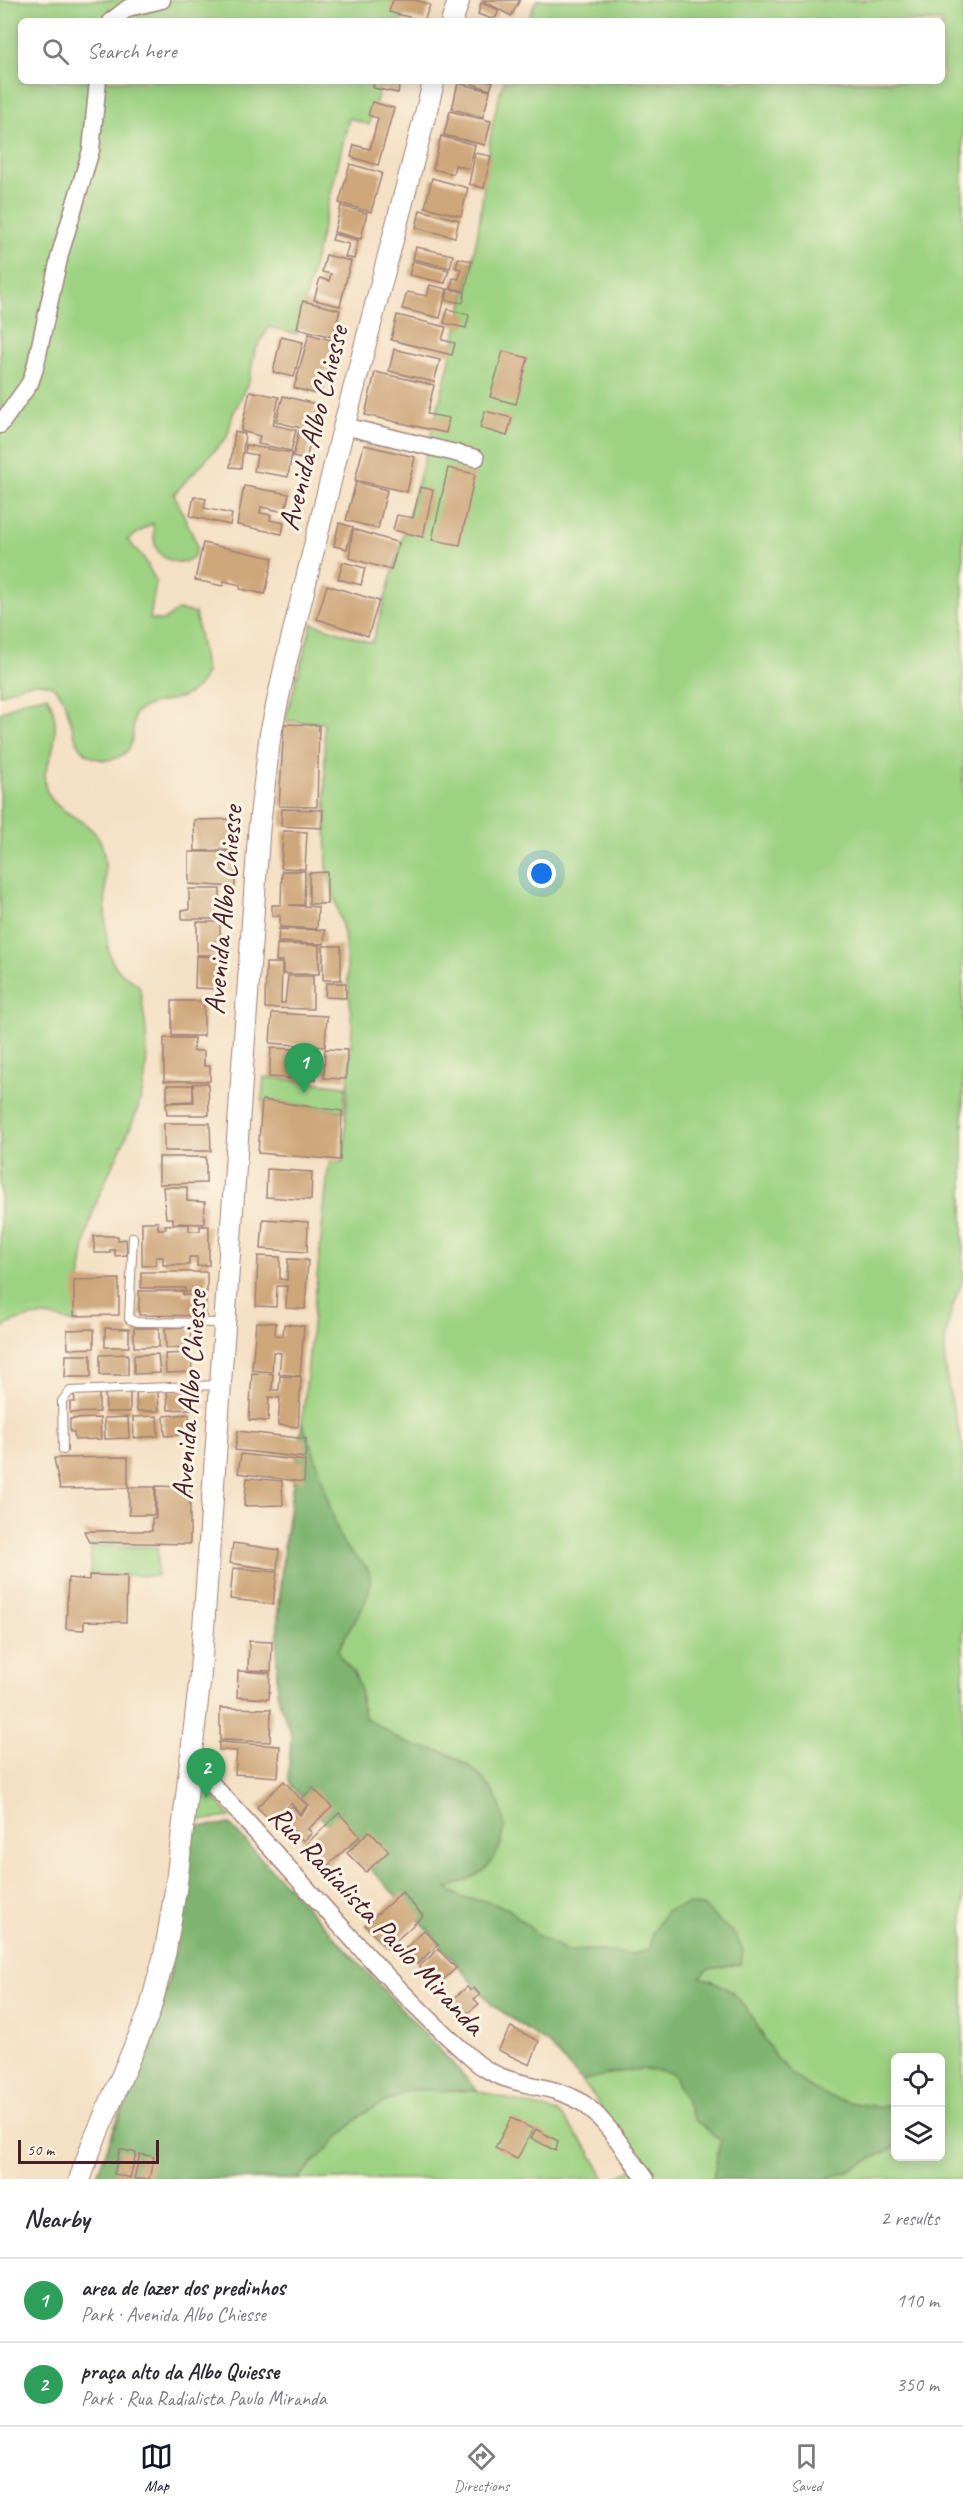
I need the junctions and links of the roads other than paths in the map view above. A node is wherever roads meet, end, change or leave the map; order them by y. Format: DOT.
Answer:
graph roads {
  1 [pos="162,0"];
  2 [pos="459,0"];
  3 [pos="115,18"];
  4 [pos="453,18"];
  5 [pos="98,84"];
  6 [pos="433,84"];
  7 [pos="0,425"];
  8 [pos="344,426"];
  9 [pos="476,458"];
  10 [pos="133,1237"];
  11 [pos="225,1323"];
  12 [pos="220,1385"];
  13 [pos="63,1450"];
  14 [pos="191,1762"];
  15 [pos="80,2179"];
  16 [pos="646,2179"];
  1 -- 3 [label="street"];
  2 -- 4 [label="street"];
  5 -- 7 [label="street"];
  6 -- 8 [label="street, Avenida Albo Chiesse"];
  8 -- 9 [label="street"];
  8 -- 11 [label="street, Avenida Albo Chiesse"];
  10 -- 11 [label="lane"];
  11 -- 12 [label="street, Avenida Albo Chiesse"];
  12 -- 13 [label="lane"];
  12 -- 14 [label="street, Avenida Albo Chiesse"];
  14 -- 15 [label="street, Avenida Albo Chiesse"];
  14 -- 16 [label="street, Rua Radialista Paulo Miranda"];
}
